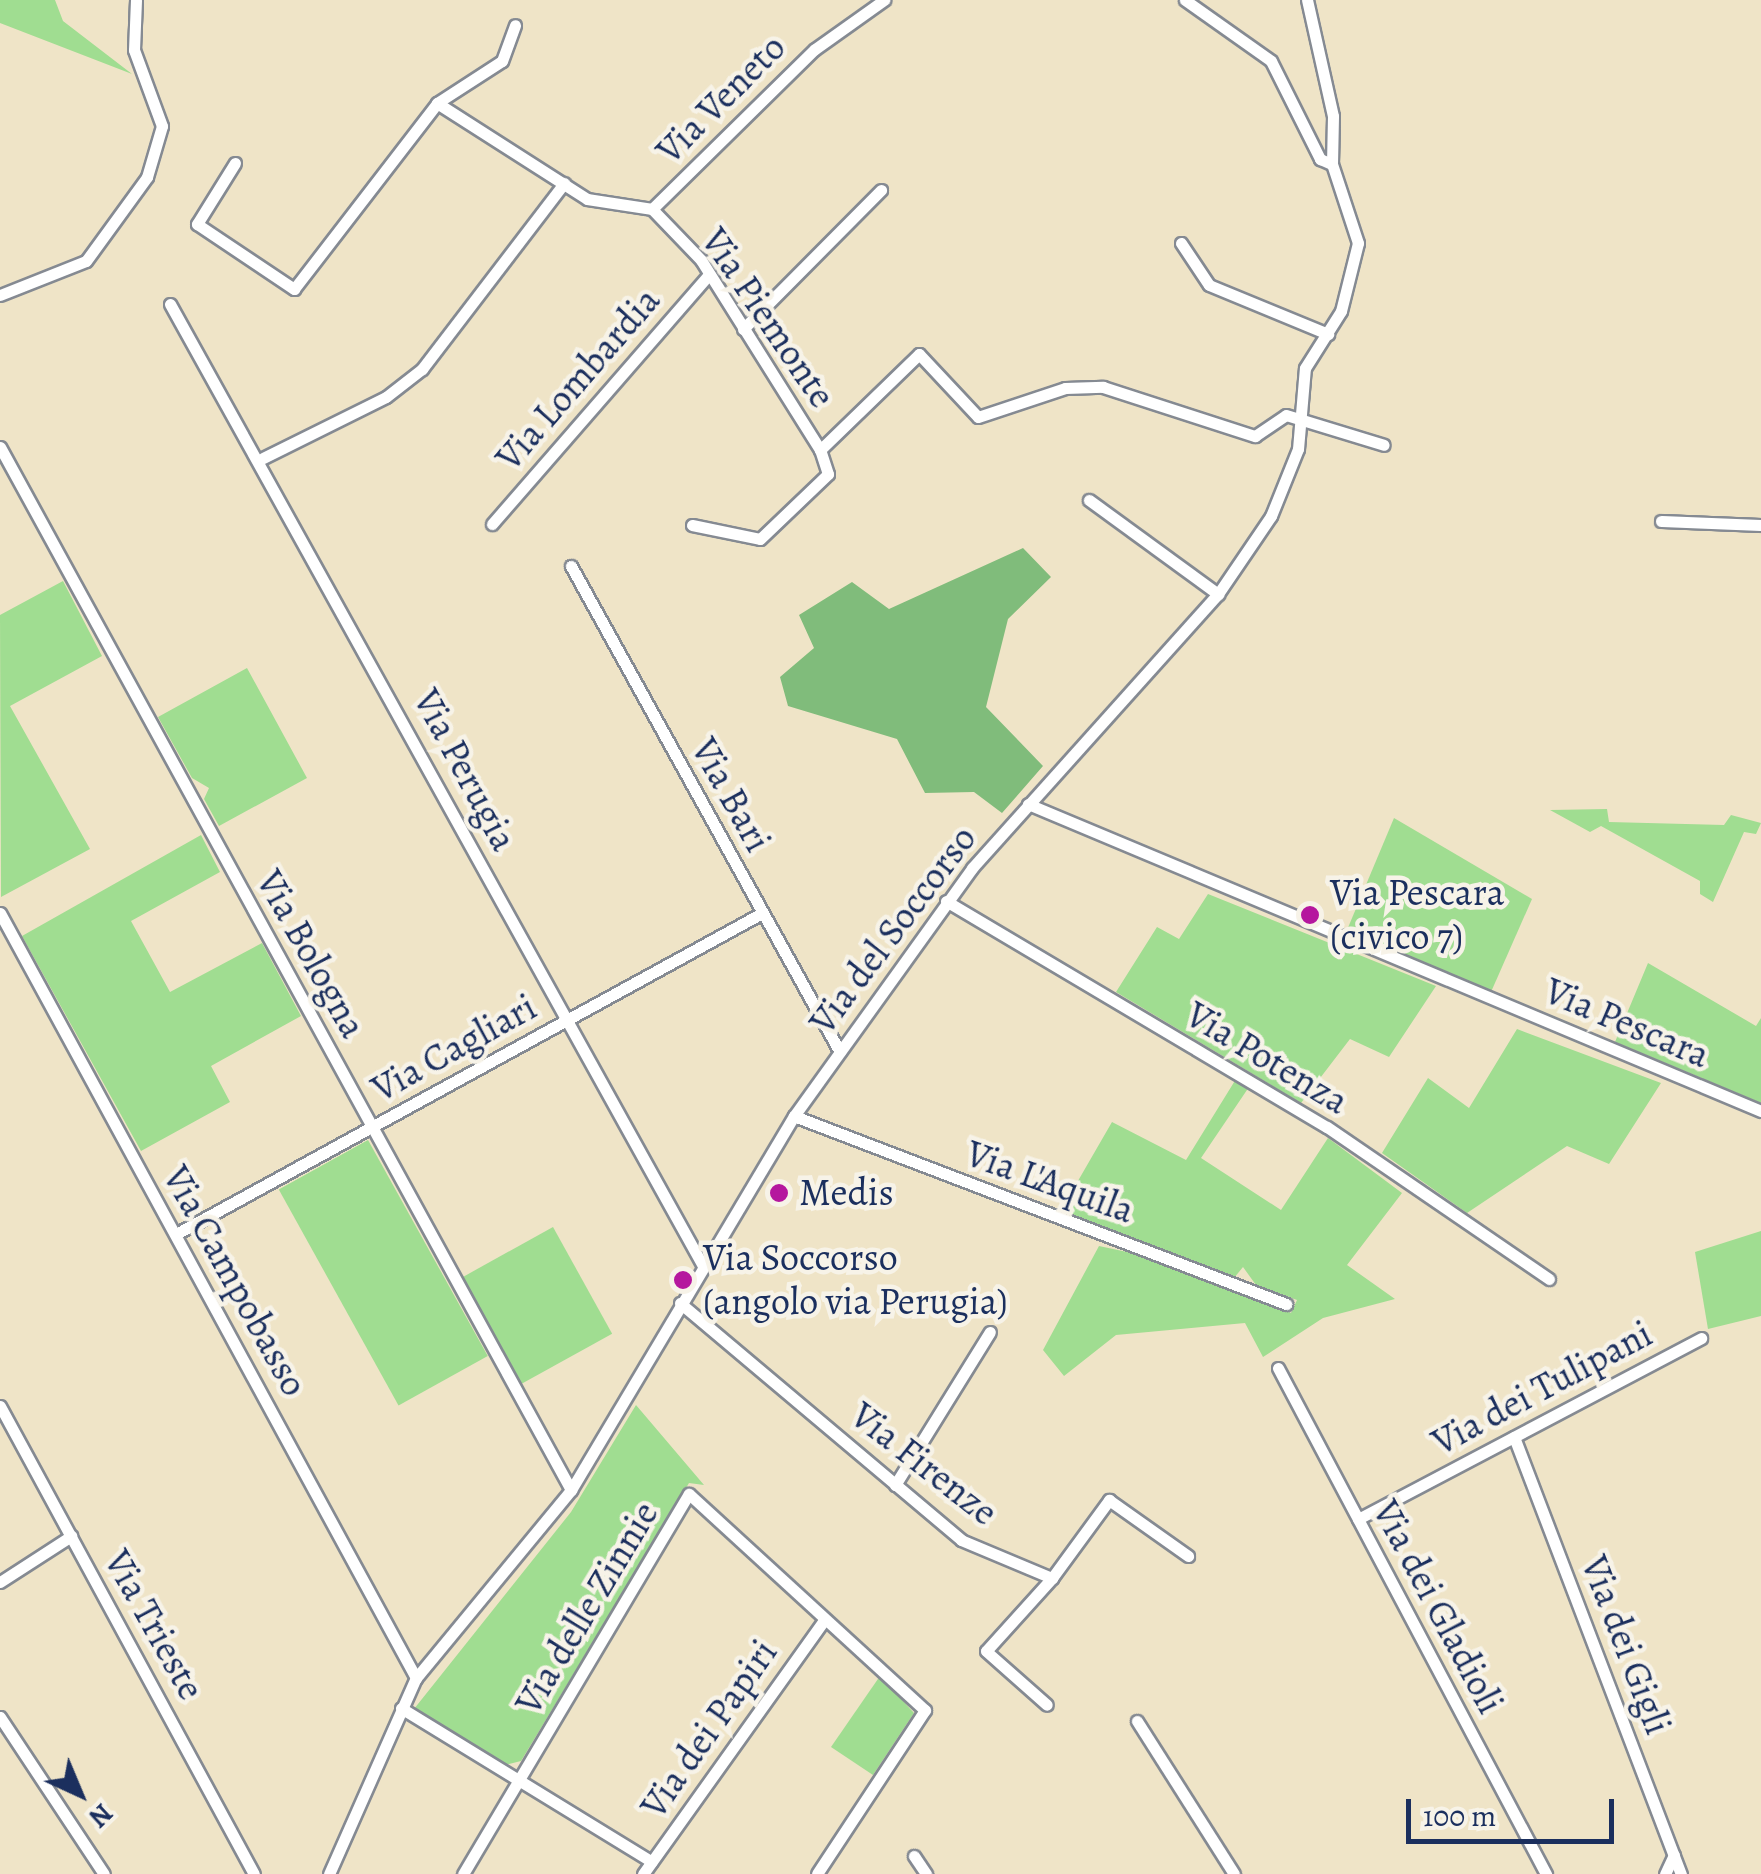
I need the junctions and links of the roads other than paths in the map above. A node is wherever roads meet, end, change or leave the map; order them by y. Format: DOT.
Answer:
graph roads {
  1 [pos="136,0"];
  2 [pos="884,0"];
  3 [pos="1185,0"];
  4 [pos="1307,0"];
  5 [pos="515,25"];
  6 [pos="437,103"];
  7 [pos="235,163"];
  8 [pos="1332,164"];
  9 [pos="564,182"];
  10 [pos="881,190"];
  11 [pos="652,209"];
  12 [pos="1180,243"];
  13 [pos="708,274"];
  14 [pos="0,295"];
  15 [pos="170,304"];
  16 [pos="743,329"];
  17 [pos="1328,334"];
  18 [pos="1300,419"];
  19 [pos="1384,445"];
  20 [pos="0,447"];
  21 [pos="820,450"];
  22 [pos="263,458"];
  23 [pos="1089,500"];
  24 [pos="1661,521"];
  25 [pos="492,524"];
  26 [pos="692,524"];
  27 [pos="1761,526"];
  28 [pos="571,566"];
  29 [pos="1218,594"];
  30 [pos="1028,804"];
  31 [pos="946,901"];
  32 [pos="0,913"];
  33 [pos="762,913"];
  34 [pos="566,1020"];
  35 [pos="840,1052"];
  36 [pos="1761,1111"];
  37 [pos="794,1116"];
  38 [pos="372,1127"];
  39 [pos="176,1234"];
  40 [pos="703,1266"];
  41 [pos="1549,1278"];
  42 [pos="680,1303"];
  43 [pos="1286,1304"];
  44 [pos="990,1332"];
  45 [pos="1701,1338"];
  46 [pos="1278,1368"];
  47 [pos="0,1406"];
  48 [pos="1514,1437"];
  49 [pos="895,1484"];
  50 [pos="571,1490"];
  51 [pos="1358,1519"];
  52 [pos="71,1536"];
  53 [pos="1188,1556"];
  54 [pos="1052,1578"];
  55 [pos="0,1582"];
  56 [pos="824,1620"];
  57 [pos="416,1678"];
  58 [pos="1047,1705"];
  59 [pos="401,1708"];
  60 [pos="0,1716"];
  61 [pos="1137,1722"];
  62 [pos="519,1781"];
  63 [pos="1674,1855"];
  64 [pos="914,1856"];
  65 [pos="652,1862"];
  66 [pos="104,1874"];
  67 [pos="254,1874"];
  68 [pos="329,1874"];
  69 [pos="463,1874"];
  70 [pos="643,1874"];
  71 [pos="817,1874"];
  72 [pos="926,1874"];
  73 [pos="1234,1874"];
  74 [pos="1546,1874"];
  75 [pos="1666,1874"];
  76 [pos="1681,1874"];
  1 -- 14 [label="street"];
  2 -- 11 [label="street, Via Veneto"];
  3 -- 8 [label="street"];
  4 -- 8 [label="street, Via del Soccorso"];
  5 -- 6 [label="street"];
  6 -- 7 [label="street"];
  6 -- 9 [label="street, Via Piemonte"];
  8 -- 17 [label="street, Via del Soccorso"];
  9 -- 11 [label="street, Via Piemonte"];
  9 -- 22 [label="street"];
  10 -- 16 [label="street"];
  11 -- 13 [label="street, Via Piemonte"];
  12 -- 17 [label="street"];
  13 -- 16 [label="street, Via Piemonte"];
  13 -- 25 [label="street, Via Lombardia"];
  15 -- 22 [label="street, Via Perugia"];
  16 -- 21 [label="street, Via Piemonte"];
  17 -- 18 [label="street, Via del Soccorso"];
  18 -- 19 [label="street"];
  18 -- 21 [label="street, Via Piemonte"];
  18 -- 29 [label="street, Via del Soccorso"];
  20 -- 38 [label="street, Via Bologna"];
  21 -- 26 [label="street"];
  22 -- 34 [label="street, Via Perugia"];
  23 -- 29 [label="street"];
  24 -- 27 [label="street"];
  28 -- 33 [label="street, Via Bari"];
  29 -- 30 [label="street, Via del Soccorso"];
  30 -- 31 [label="street, Via del Soccorso"];
  30 -- 36 [label="street, Via Pescara"];
  31 -- 35 [label="street, Via del Soccorso"];
  31 -- 41 [label="street, Via Potenza"];
  32 -- 39 [label="street, Via Campobasso"];
  33 -- 34 [label="street, Via Cagliari"];
  33 -- 35 [label="street, Via Bari"];
  34 -- 38 [label="street, Via Cagliari"];
  34 -- 40 [label="street, Via Perugia"];
  35 -- 37 [label="street, Via del Soccorso"];
  37 -- 40 [label="street, Via del Soccorso"];
  37 -- 43 [label="street, Via L'Aquila"];
  38 -- 39 [label="street, Via Cagliari"];
  38 -- 50 [label="street, Via Bologna"];
  39 -- 57 [label="street, Via Campobasso"];
  40 -- 42 [label="street, Via del Soccorso"];
  42 -- 49 [label="street, Via Firenze"];
  42 -- 50 [label="street, Via del Soccorso"];
  44 -- 49 [label="street"];
  45 -- 48 [label="street, Via dei Tulipani"];
  46 -- 51 [label="street, Via dei Gladioli"];
  47 -- 52 [label="street, Via Trieste"];
  48 -- 51 [label="street, Via dei Tulipani"];
  48 -- 63 [label="street, Via dei Gigli"];
  49 -- 54 [label="street, Via Firenze"];
  50 -- 57 [label="street, Via del Soccorso"];
  51 -- 74 [label="street, Via dei Gladioli"];
  52 -- 55 [label="street"];
  52 -- 67 [label="street, Via Trieste"];
  53 -- 54 [label="street"];
  54 -- 58 [label="street"];
  56 -- 62 [label="street, Via delle Zinnie"];
  56 -- 65 [label="street, Via dei Papiri"];
  56 -- 71 [label="street, Via delle Zinnie"];
  57 -- 59 [label="street, Via del Soccorso"];
  59 -- 62 [label="street"];
  59 -- 68 [label="street, Via del Soccorso"];
  60 -- 66 [label="street"];
  61 -- 73 [label="street"];
  62 -- 65 [label="street"];
  62 -- 69 [label="street, Via delle Zinnie"];
  63 -- 75 [label="street"];
  63 -- 76 [label="street, Via dei Gigli"];
  64 -- 72 [label="street"];
  65 -- 70 [label="street, Via dei Papiri"];
}
